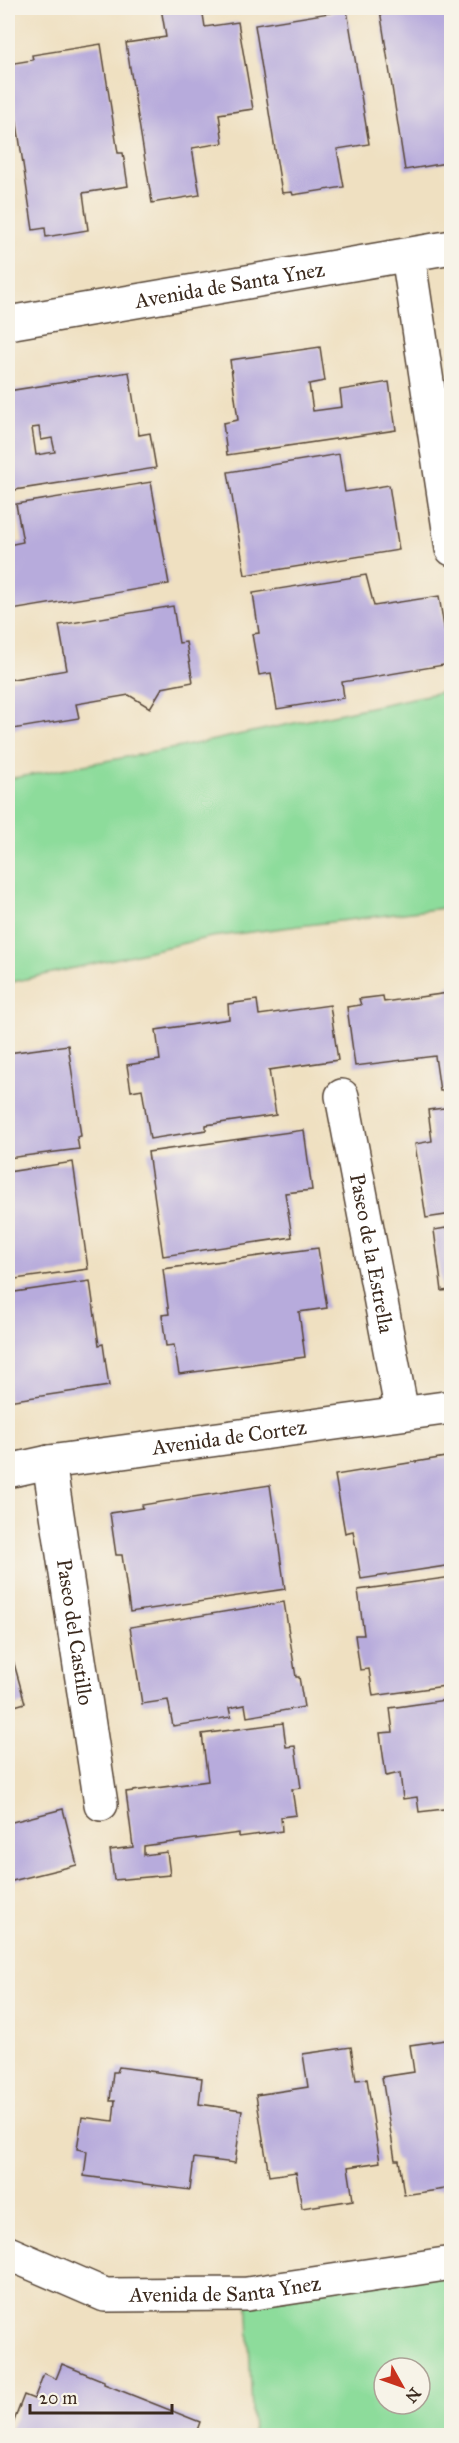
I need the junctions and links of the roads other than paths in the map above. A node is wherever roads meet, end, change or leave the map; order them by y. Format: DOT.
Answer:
graph roads {
  1 [pos="452,248"];
  2 [pos="408,255"];
  3 [pos="8,323"];
  4 [pos="452,549"];
  5 [pos="342,1096"];
  6 [pos="452,1407"];
  7 [pos="402,1413"];
  8 [pos="49,1462"];
  9 [pos="8,1471"];
  10 [pos="101,1804"];
  11 [pos="8,2253"];
  12 [pos="452,2263"];
  1 -- 2 [label="street, Avenida de Santa Ynez"];
  2 -- 3 [label="street, Avenida de Santa Ynez"];
  2 -- 4 [label="street"];
  5 -- 7 [label="street, Paseo de la Estrella"];
  6 -- 7 [label="street, Avenida de Cortez"];
  7 -- 8 [label="street, Avenida de Cortez"];
  8 -- 9 [label="street, Avenida de Cortez"];
  8 -- 10 [label="street, Paseo del Castillo"];
  11 -- 12 [label="street, Avenida de Santa Ynez"];
}
